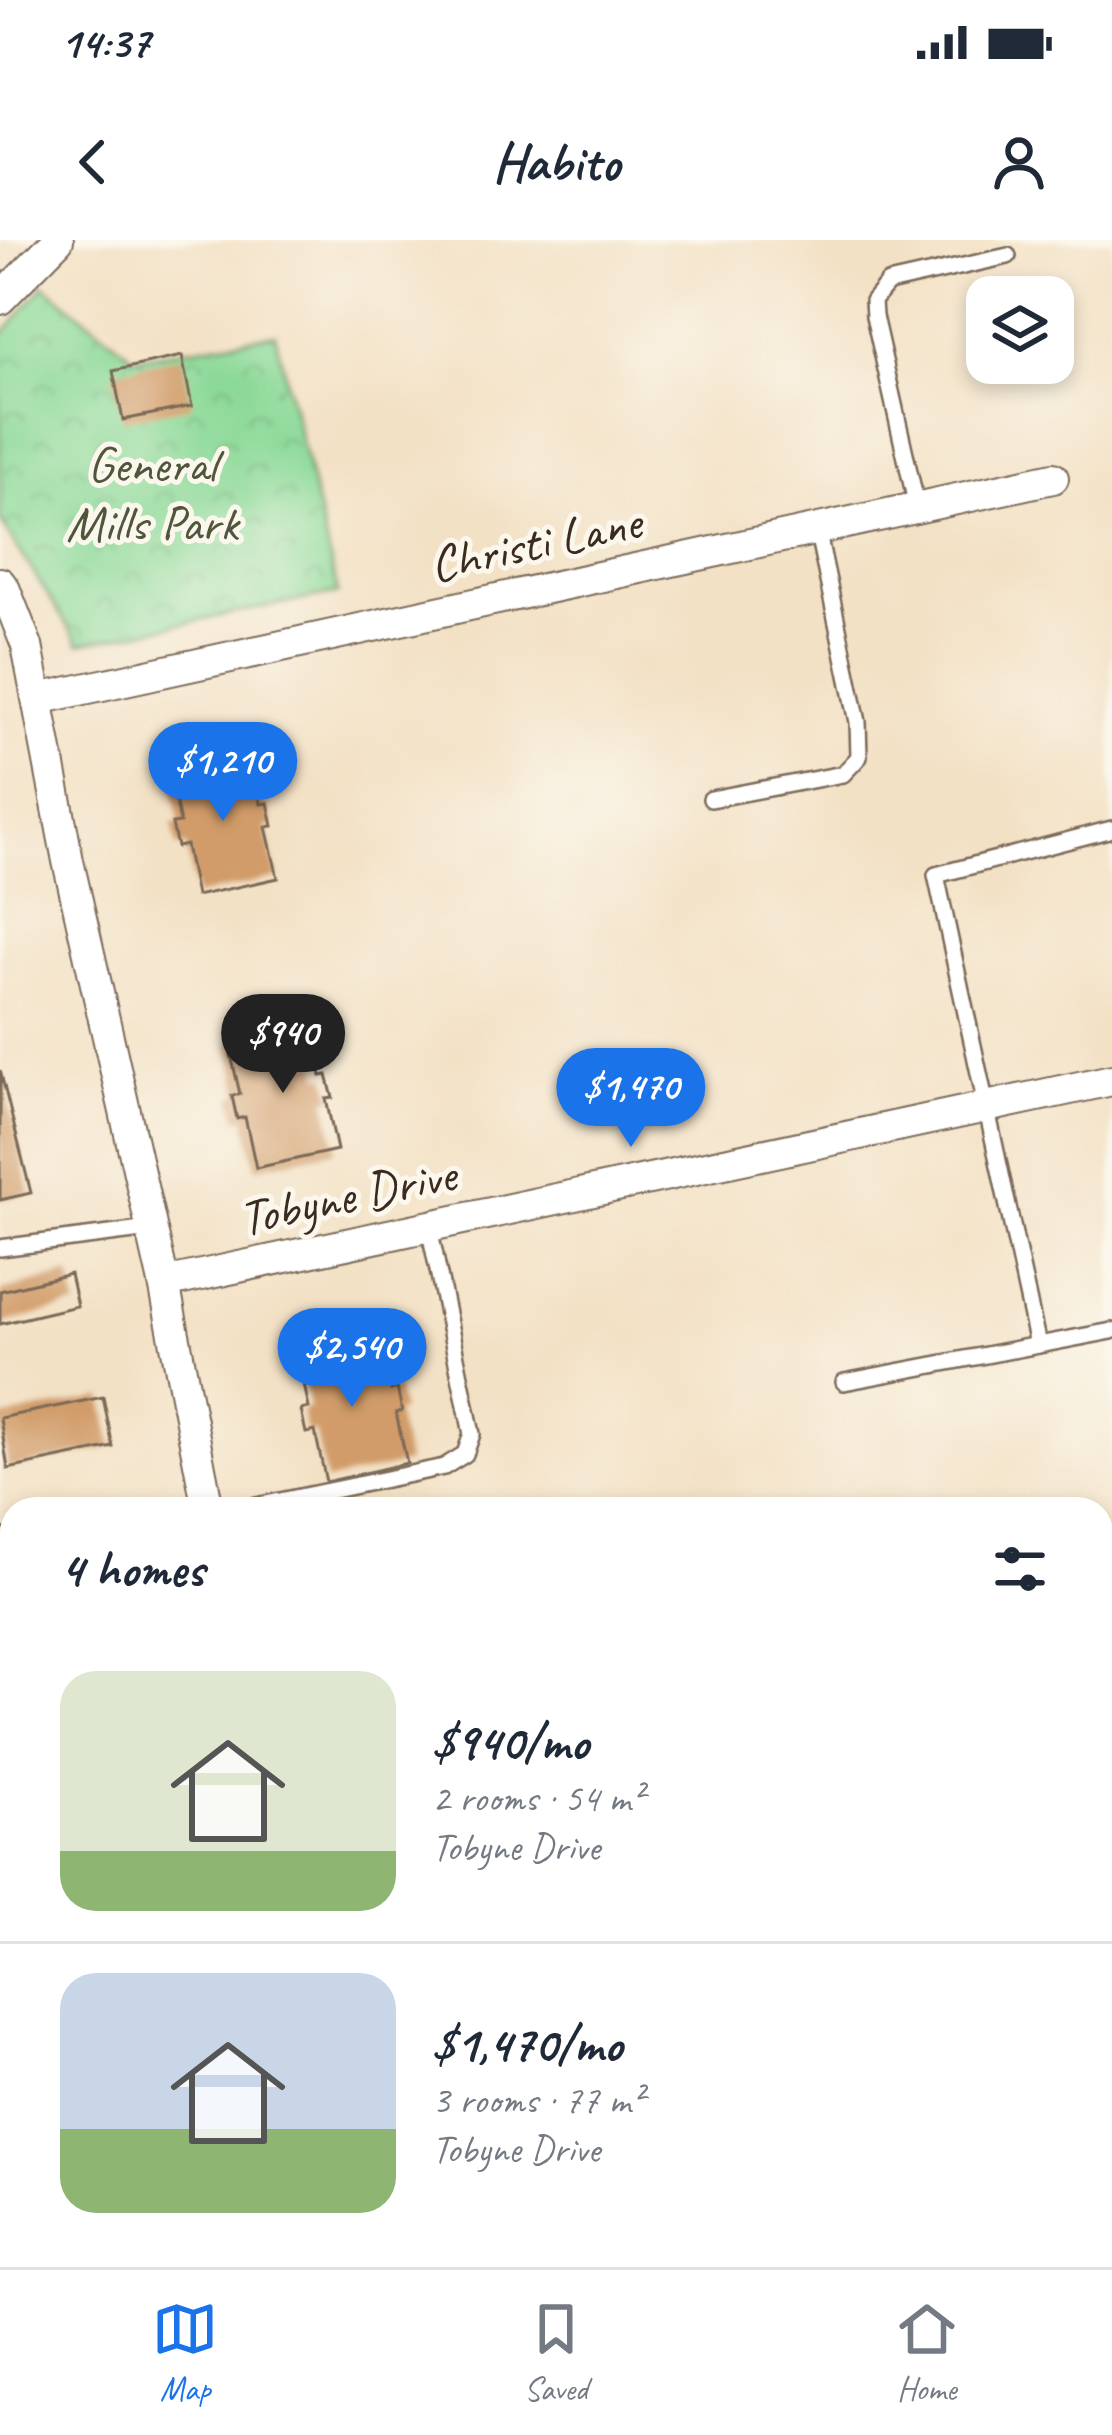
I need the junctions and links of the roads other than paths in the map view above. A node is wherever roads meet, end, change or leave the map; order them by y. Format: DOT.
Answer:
graph roads {
  1 [pos="58,240"];
  2 [pos="1008,256"];
  3 [pos="0,298"];
  4 [pos="1054,478"];
  5 [pos="917,507"];
  6 [pos="817,530"];
  7 [pos="0,583"];
  8 [pos="38,699"];
  9 [pos="710,799"];
  10 [pos="1112,829"];
  11 [pos="1112,1080"];
  12 [pos="988,1107"];
  13 [pos="429,1227"];
  14 [pos="150,1228"];
  15 [pos="0,1248"];
  16 [pos="164,1283"];
  17 [pos="1112,1331"];
  18 [pos="1038,1345"];
  19 [pos="844,1382"];
  20 [pos="206,1497"];
  21 [pos="300,1497"];
  1 -- 3 [label="street"];
  2 -- 5 [label="lane"];
  4 -- 5 [label="street, Christi Lane"];
  5 -- 6 [label="street, Christi Lane"];
  6 -- 8 [label="street, Christi Lane"];
  6 -- 9 [label="lane"];
  7 -- 8 [label="street"];
  8 -- 14 [label="street"];
  10 -- 12 [label="lane"];
  11 -- 12 [label="street, Tobyne Drive"];
  12 -- 13 [label="street, Tobyne Drive"];
  12 -- 18 [label="lane"];
  13 -- 16 [label="street, Tobyne Drive"];
  13 -- 21 [label="lane"];
  14 -- 15 [label="lane"];
  14 -- 16 [label="street"];
  16 -- 20 [label="street"];
  17 -- 18 [label="lane"];
  18 -- 19 [label="lane"];
}
